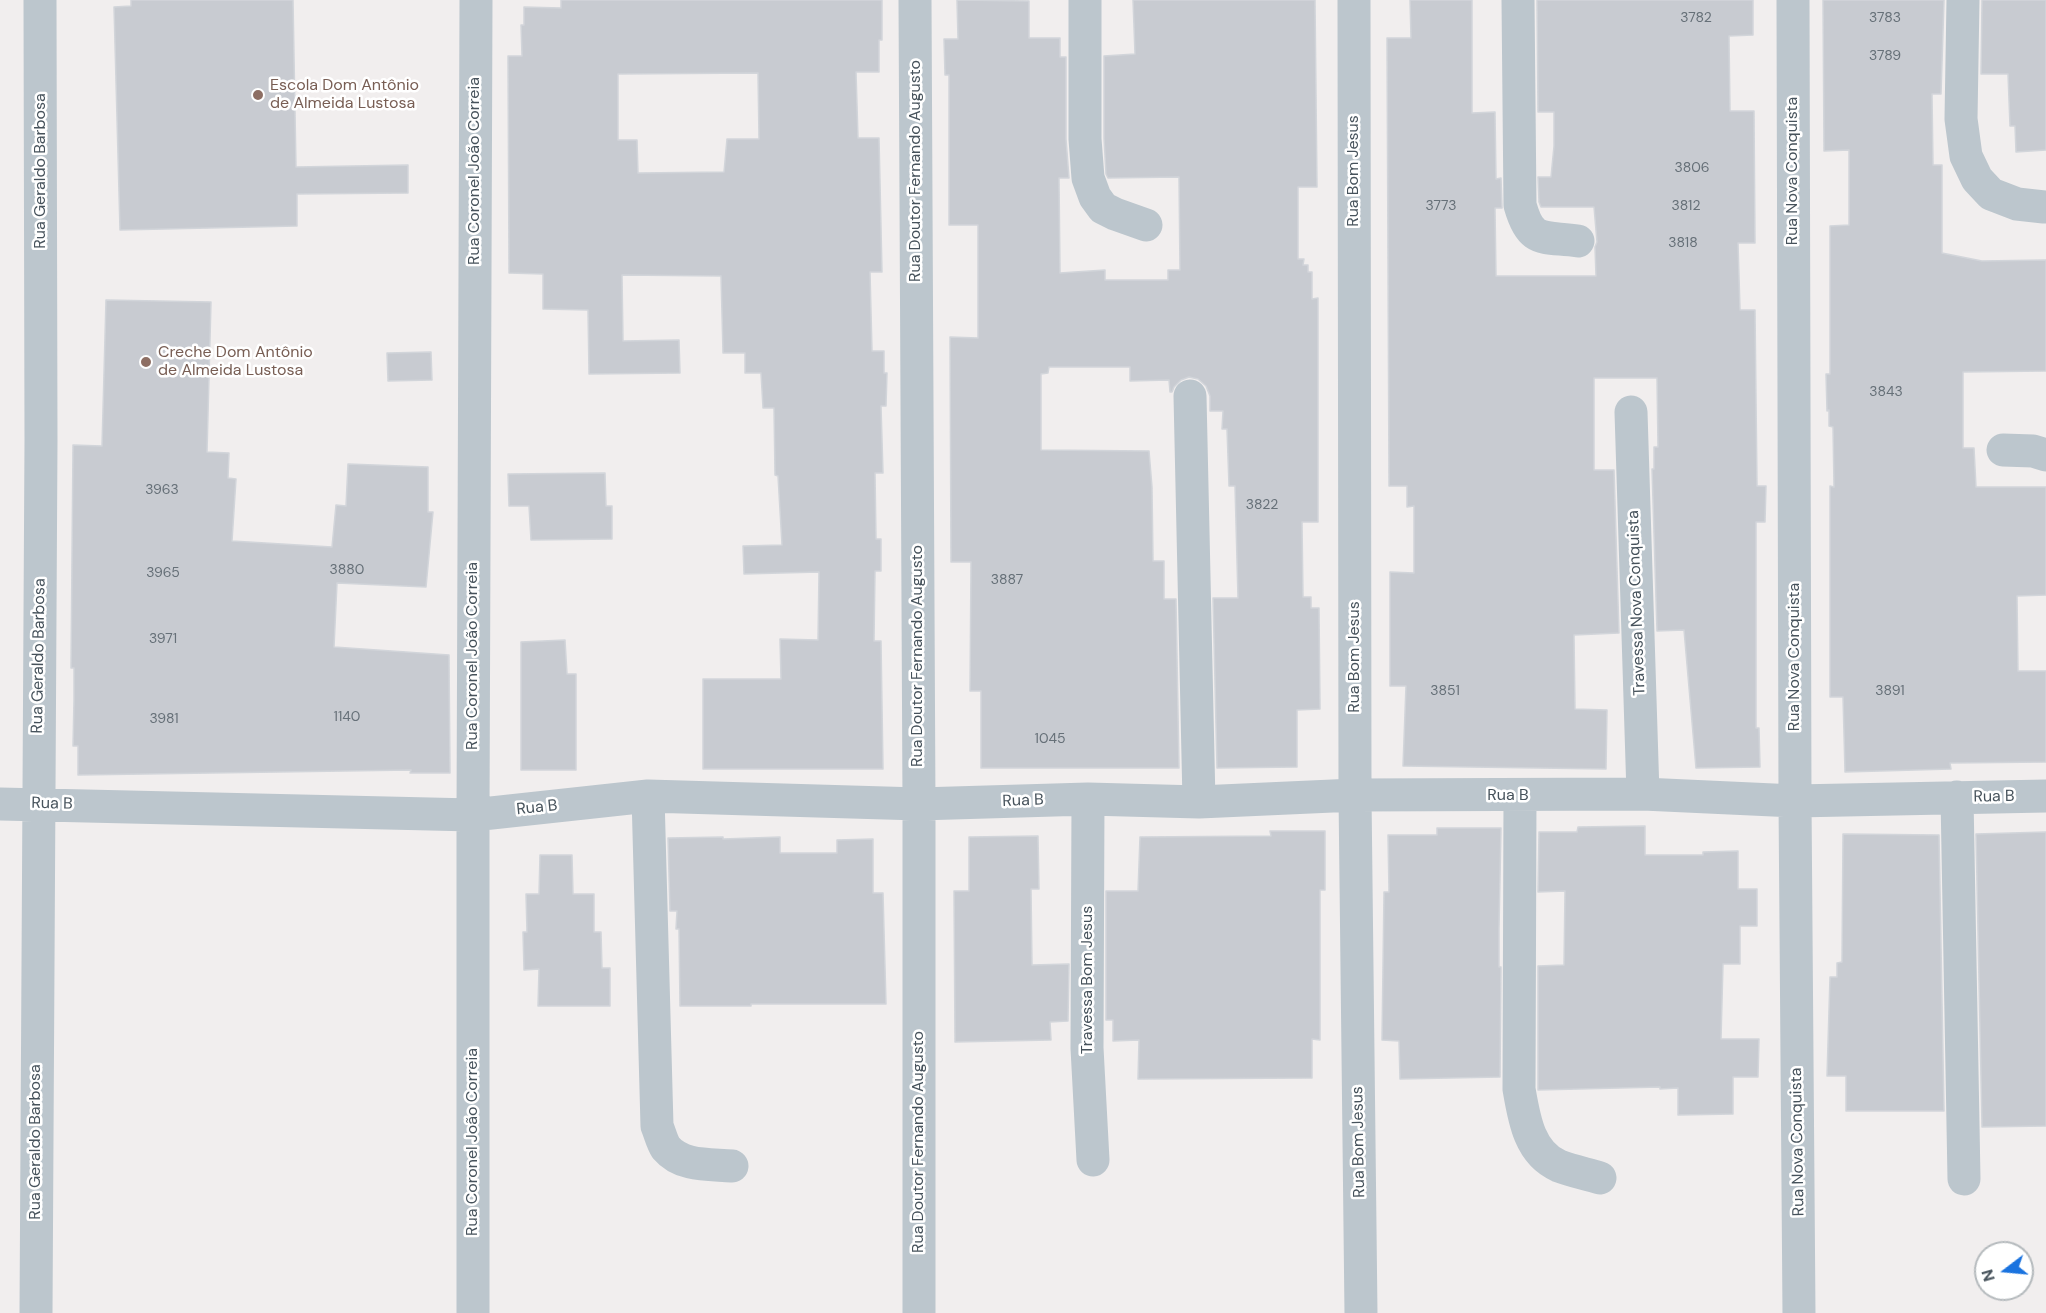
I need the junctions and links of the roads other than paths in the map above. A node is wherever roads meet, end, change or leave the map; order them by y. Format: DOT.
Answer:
graph roads {
  1 [pos="40,0"];
  2 [pos="476,0"];
  3 [pos="915,0"];
  4 [pos="1085,0"];
  5 [pos="1354,0"];
  6 [pos="1518,0"];
  7 [pos="1793,0"];
  8 [pos="1963,0"];
  9 [pos="2044,207"];
  10 [pos="1146,225"];
  11 [pos="1578,241"];
  12 [pos="1190,396"];
  13 [pos="1631,412"];
  14 [pos="2003,450"];
  15 [pos="2046,455"];
  16 [pos="1643,794"];
  17 [pos="1355,795"];
  18 [pos="648,796"];
  19 [pos="1520,796"];
  20 [pos="2046,796"];
  21 [pos="1957,797"];
  22 [pos="1088,799"];
  23 [pos="1795,801"];
  24 [pos="1199,802"];
  25 [pos="0,804"];
  26 [pos="38,804"];
  27 [pos="919,804"];
  28 [pos="472,815"];
  29 [pos="1093,1160"];
  30 [pos="732,1166"];
  31 [pos="1600,1178"];
  32 [pos="1964,1179"];
  33 [pos="36,1313"];
  34 [pos="473,1313"];
  35 [pos="919,1313"];
  36 [pos="1361,1313"];
  37 [pos="1799,1313"];
  1 -- 26 [label="street, Rua Geraldo Barbosa"];
  2 -- 28 [label="street, Rua Coronel João Correia"];
  3 -- 27 [label="street, Rua Doutor Fernando Augusto"];
  4 -- 10 [label="street"];
  5 -- 17 [label="street, Rua Bom Jesus"];
  6 -- 11 [label="street"];
  7 -- 23 [label="street, Rua Nova Conquista"];
  8 -- 9 [label="street"];
  12 -- 24 [label="street"];
  13 -- 16 [label="street, Travessa Nova Conquista"];
  14 -- 15 [label="street"];
  16 -- 19 [label="street, Rua B"];
  16 -- 23 [label="street, Rua B"];
  17 -- 19 [label="street, Rua B"];
  17 -- 24 [label="street, Rua B"];
  17 -- 36 [label="street, Rua Bom Jesus"];
  18 -- 27 [label="street, Rua B"];
  18 -- 28 [label="street, Rua B"];
  18 -- 30 [label="street"];
  19 -- 31 [label="street"];
  20 -- 21 [label="street, Rua B"];
  21 -- 23 [label="street, Rua B"];
  21 -- 32 [label="street"];
  22 -- 24 [label="street, Rua B"];
  22 -- 27 [label="street, Rua B"];
  22 -- 29 [label="street, Travessa Bom Jesus"];
  23 -- 37 [label="street, Rua Nova Conquista"];
  25 -- 26 [label="street, Rua B"];
  26 -- 28 [label="street, Rua B"];
  26 -- 33 [label="street, Rua Geraldo Barbosa"];
  27 -- 35 [label="street, Rua Doutor Fernando Augusto"];
  28 -- 34 [label="street, Rua Coronel João Correia"];
}
